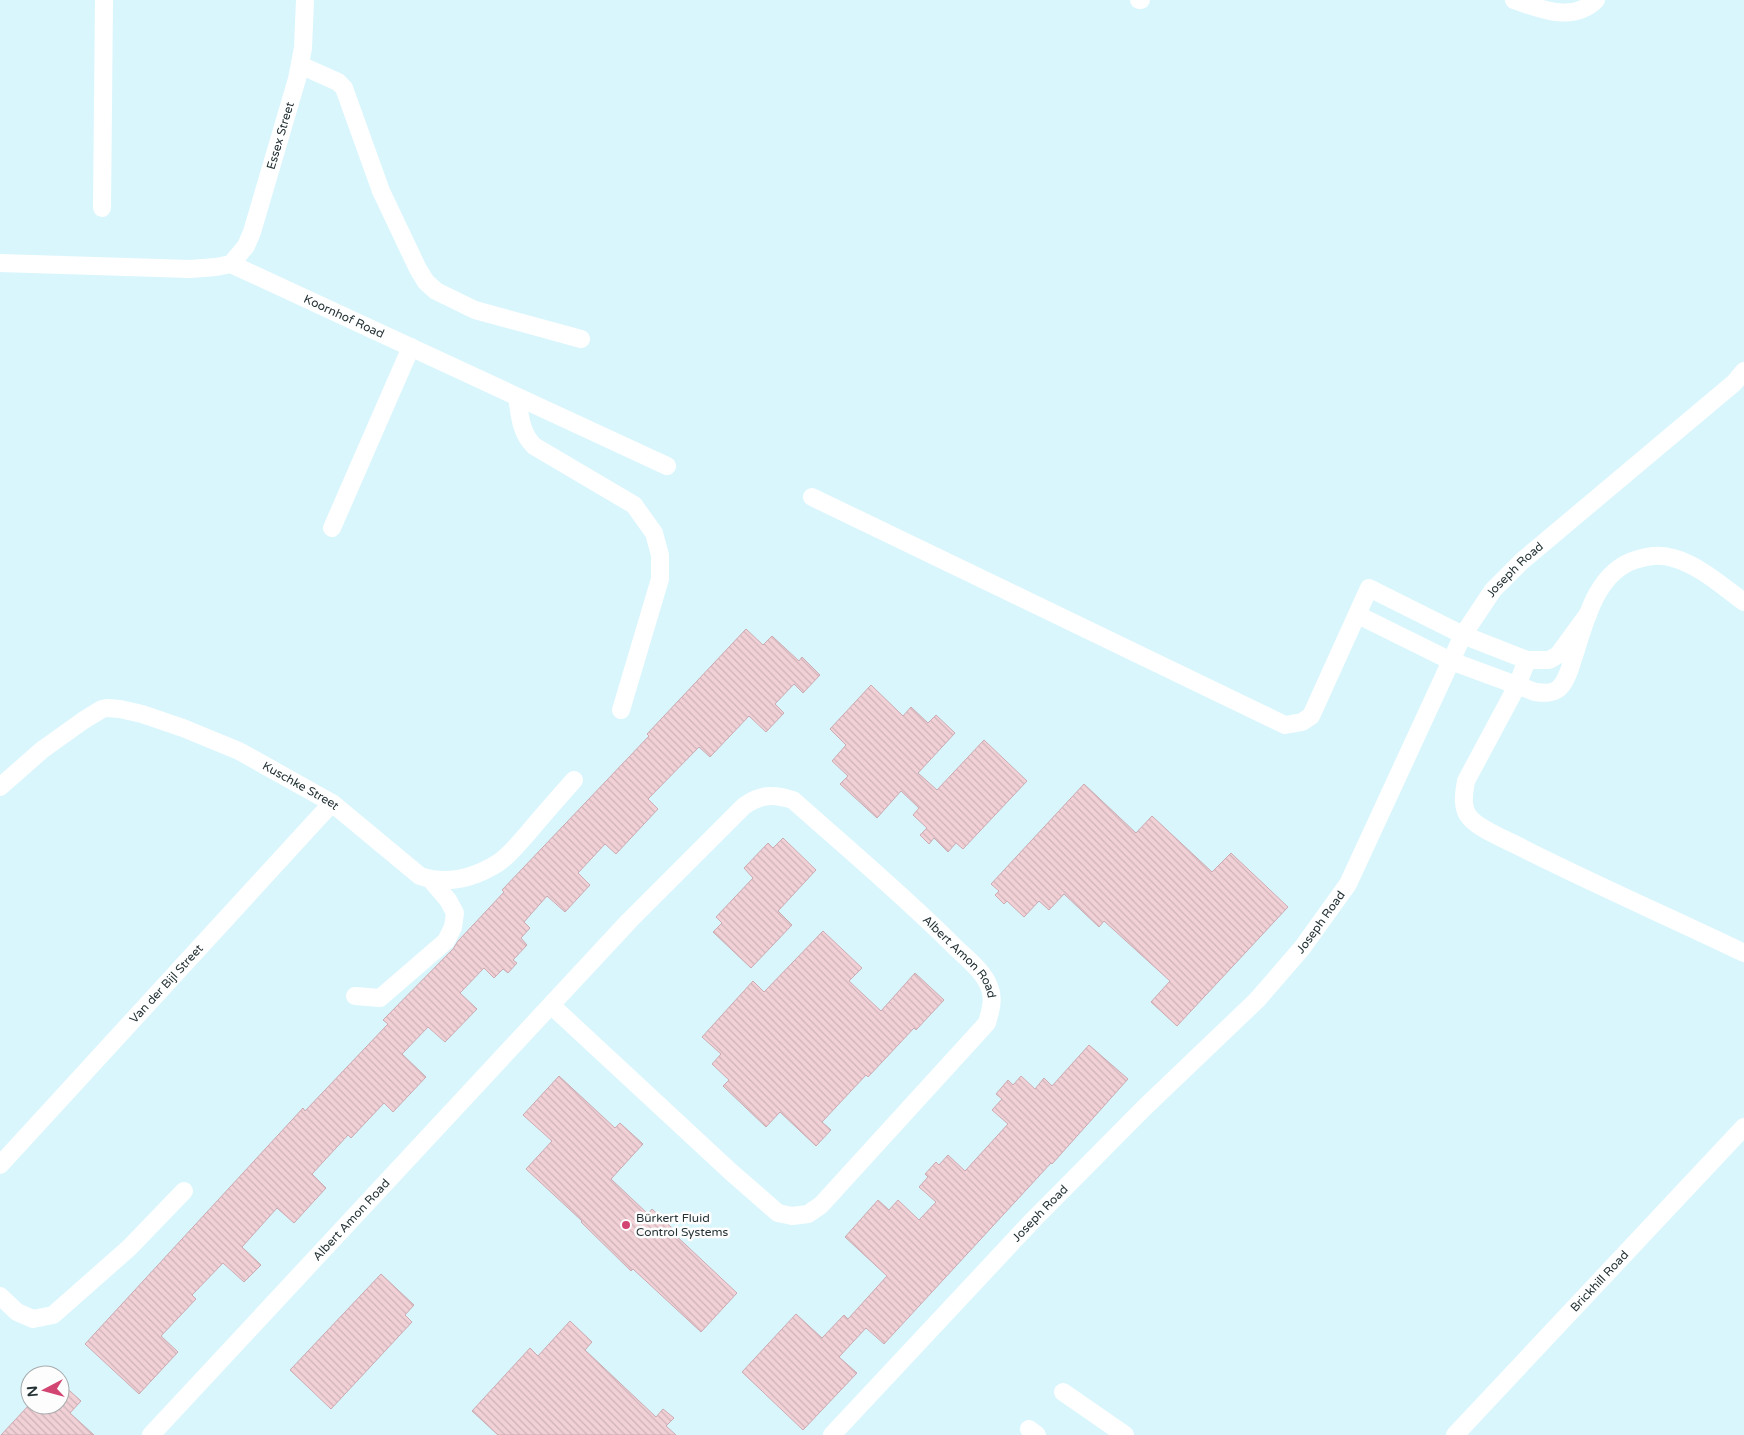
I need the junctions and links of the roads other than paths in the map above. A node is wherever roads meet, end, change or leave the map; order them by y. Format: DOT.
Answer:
graph roads {
  1 [pos="104,0"];
  2 [pos="305,0"];
  3 [pos="1514,0"];
  4 [pos="1596,0"];
  5 [pos="300,65"];
  6 [pos="102,208"];
  7 [pos="0,264"];
  8 [pos="231,264"];
  9 [pos="581,339"];
  10 [pos="411,347"];
  11 [pos="1744,371"];
  12 [pos="517,397"];
  13 [pos="667,466"];
  14 [pos="812,497"];
  15 [pos="332,528"];
  16 [pos="1744,602"];
  17 [pos="1588,614"];
  18 [pos="1358,615"];
  19 [pos="1463,635"];
  20 [pos="1527,660"];
  21 [pos="1451,661"];
  22 [pos="1517,686"];
  23 [pos="621,710"];
  24 [pos="574,780"];
  25 [pos="0,787"];
  26 [pos="332,803"];
  27 [pos="430,879"];
  28 [pos="1744,953"];
  29 [pos="355,996"];
  30 [pos="551,1005"];
  31 [pos="1744,1127"];
  32 [pos="0,1165"];
  33 [pos="184,1191"];
  34 [pos="0,1296"];
  35 [pos="1063,1392"];
  36 [pos="151,1435"];
  37 [pos="832,1435"];
  38 [pos="1125,1435"];
  39 [pos="1455,1435"];
  1 -- 6 [label="street"];
  2 -- 5 [label="street, Essex Street"];
  3 -- 4 [label="street"];
  5 -- 8 [label="street, Essex Street"];
  5 -- 9 [label="street"];
  7 -- 8 [label="street"];
  8 -- 10 [label="street, Koornhof Road"];
  10 -- 12 [label="street, Koornhof Road"];
  10 -- 15 [label="street"];
  11 -- 19 [label="street, Joseph Road"];
  12 -- 13 [label="street, Koornhof Road"];
  12 -- 23 [label="street"];
  14 -- 18 [label="street"];
  16 -- 17 [label="street"];
  17 -- 20 [label="street"];
  17 -- 22 [label="street"];
  18 -- 19 [label="street"];
  18 -- 21 [label="street"];
  19 -- 20 [label="street"];
  19 -- 21 [label="street, Joseph Road"];
  20 -- 22 [label="street"];
  21 -- 22 [label="street"];
  21 -- 37 [label="street, Joseph Road"];
  22 -- 28 [label="street"];
  24 -- 27 [label="street, Kuschke Street"];
  25 -- 26 [label="street, Kuschke Street"];
  26 -- 27 [label="street, Kuschke Street"];
  26 -- 32 [label="street, Van der Bijl Street"];
  27 -- 29 [label="street"];
  30 -- 30 [label="street, Albert Amon Road"];
  30 -- 36 [label="street, Albert Amon Road"];
  31 -- 39 [label="street, Brickhill Road"];
  33 -- 34 [label="street"];
  35 -- 38 [label="street"];
}
